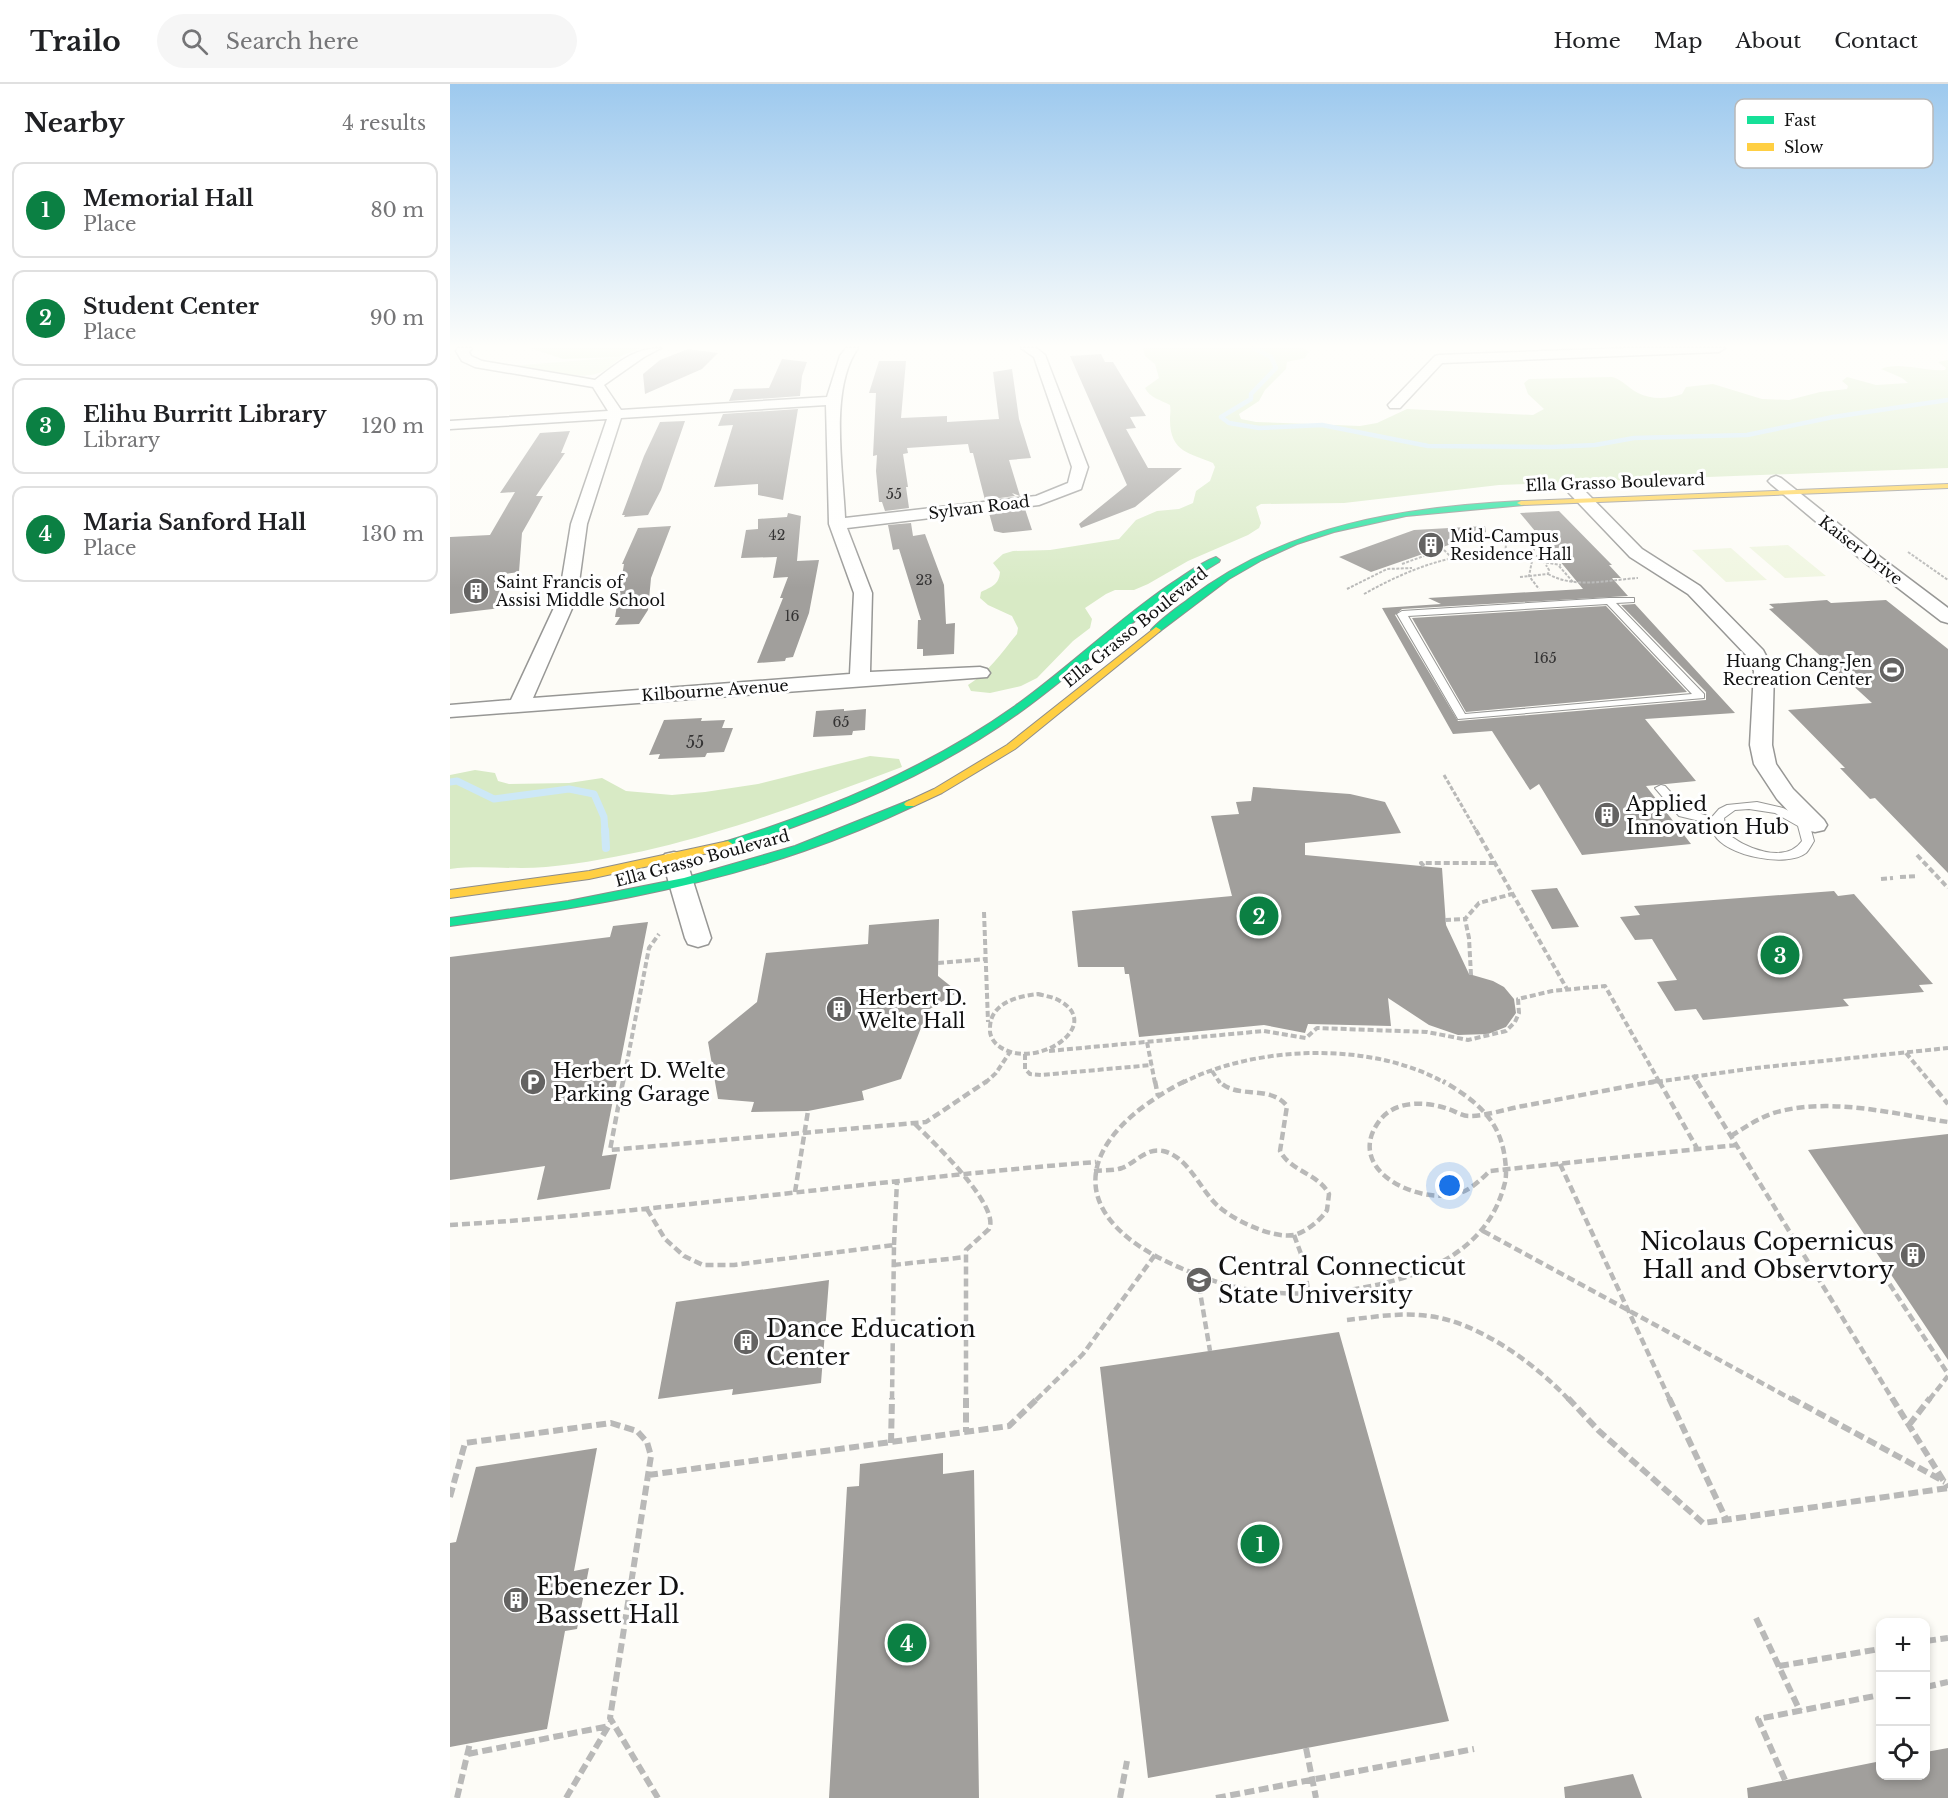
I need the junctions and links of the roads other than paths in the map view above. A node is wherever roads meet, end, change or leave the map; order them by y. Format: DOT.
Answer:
graph roads {
  1 [pos="611,428"];
  2 [pos="834,428"];
  3 [pos="1066,428"];
  4 [pos="1948,475"];
  5 [pos="1948,486"];
  6 [pos="1783,487"];
  7 [pos="1579,495"];
  8 [pos="837,524"];
  9 [pos="1294,527"];
  10 [pos="1228,554"];
  11 [pos="1631,600"];
  12 [pos="1609,601"];
  13 [pos="1948,616"];
  14 [pos="1072,666"];
  15 [pos="980,673"];
  16 [pos="1103,674"];
  17 [pos="1056,678"];
  18 [pos="861,679"];
  19 [pos="1087,687"];
  20 [pos="519,705"];
  21 [pos="450,711"];
  22 [pos="1661,788"];
  23 [pos="1717,822"];
  24 [pos="1810,826"];
  25 [pos="678,871"];
  26 [pos="450,894"];
  27 [pos="450,921"];
  28 [pos="698,938"];
  1 -- 20 [label="street"];
  2 -- 8 [label="street"];
  3 -- 8 [label="street, Sylvan Road"];
  4 -- 6 [label="main road, Ella Grasso Boulevard"];
  5 -- 6 [label="main road, Ella Grasso Boulevard"];
  6 -- 7 [label="main road, Ella Grasso Boulevard"];
  6 -- 13 [label="street, Kaiser Drive"];
  7 -- 9 [label="main road, Ella Grasso Boulevard"];
  7 -- 16 [label="main road, Ella Grasso Boulevard"];
  7 -- 24 [label="street"];
  8 -- 18 [label="street"];
  10 -- 14 [label="main road, Ella Grasso Boulevard"];
  11 -- 12 [label="lane"];
  12 -- 12 [label="lane"];
  14 -- 16 [label="main road"];
  14 -- 17 [label="main road, Ella Grasso Boulevard"];
  15 -- 18 [label="street, Kilbourne Avenue"];
  16 -- 19 [label="main road, Ella Grasso Boulevard"];
  17 -- 19 [label="main road"];
  17 -- 25 [label="main road, Ella Grasso Boulevard"];
  18 -- 20 [label="street, Kilbourne Avenue"];
  19 -- 25 [label="main road, Ella Grasso Boulevard"];
  20 -- 21 [label="street, Kilbourne Avenue"];
  22 -- 23 [label="lane"];
  23 -- 24 [label="lane"];
  23 -- 24 [label="lane"];
  25 -- 26 [label="main road, Ella Grasso Boulevard"];
  25 -- 27 [label="main road, Ella Grasso Boulevard"];
  25 -- 28 [label="street"];
}
